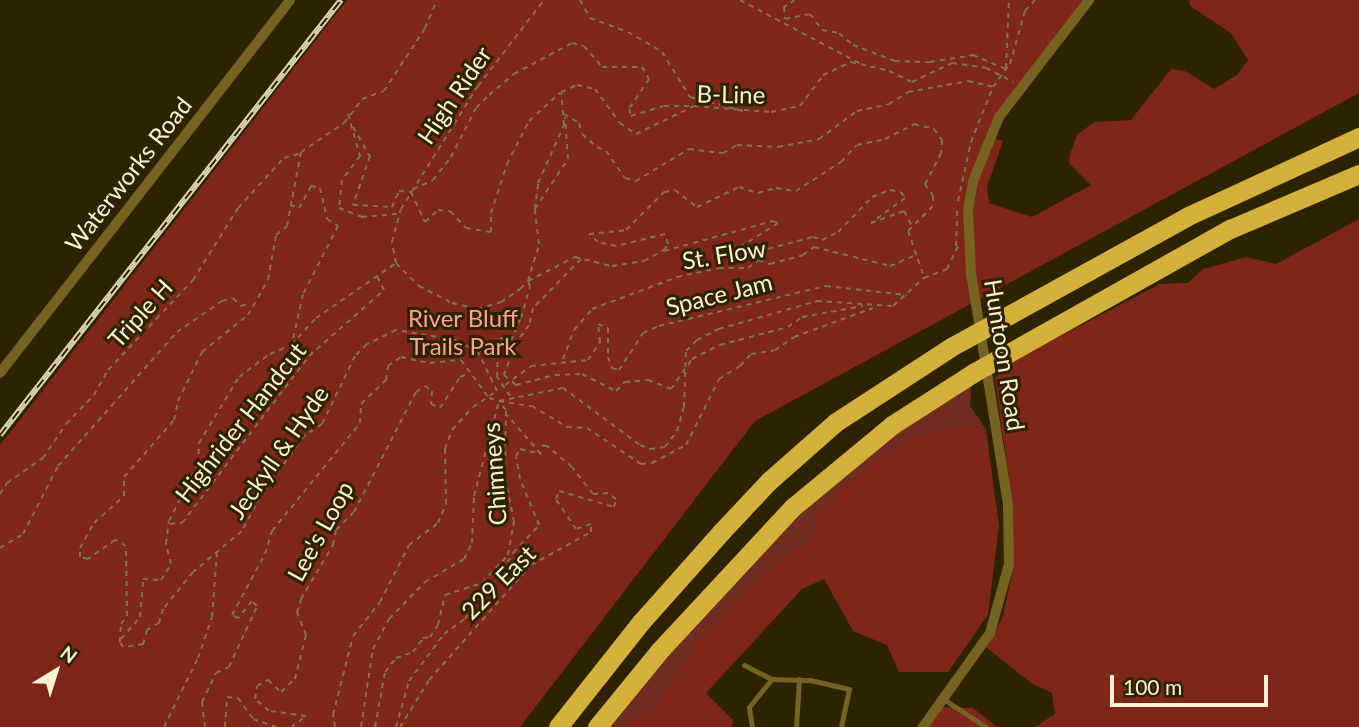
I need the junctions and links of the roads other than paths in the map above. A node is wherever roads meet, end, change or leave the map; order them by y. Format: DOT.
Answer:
graph roads {
  1 [pos="290,0"];
  2 [pos="1089,0"];
  3 [pos="1359,136"];
  4 [pos="1359,174"];
  5 [pos="0,373"];
  6 [pos="744,665"];
  7 [pos="799,678"];
  8 [pos="772,679"];
  9 [pos="946,700"];
  10 [pos="558,727"];
  11 [pos="597,727"];
  12 [pos="752,727"];
  13 [pos="796,727"];
  14 [pos="841,727"];
  15 [pos="923,727"];
  16 [pos="986,727"];
  1 -- 5 [label="street, Waterworks Road"];
  2 -- 9 [label="street, Huntoon Road"];
  3 -- 10 [label="highway"];
  4 -- 11 [label="highway"];
  6 -- 8 [label="lane"];
  7 -- 8 [label="lane"];
  7 -- 13 [label="lane"];
  7 -- 14 [label="lane"];
  8 -- 12 [label="lane"];
  9 -- 15 [label="street, Huntoon Road"];
  9 -- 16 [label="lane"];
}
